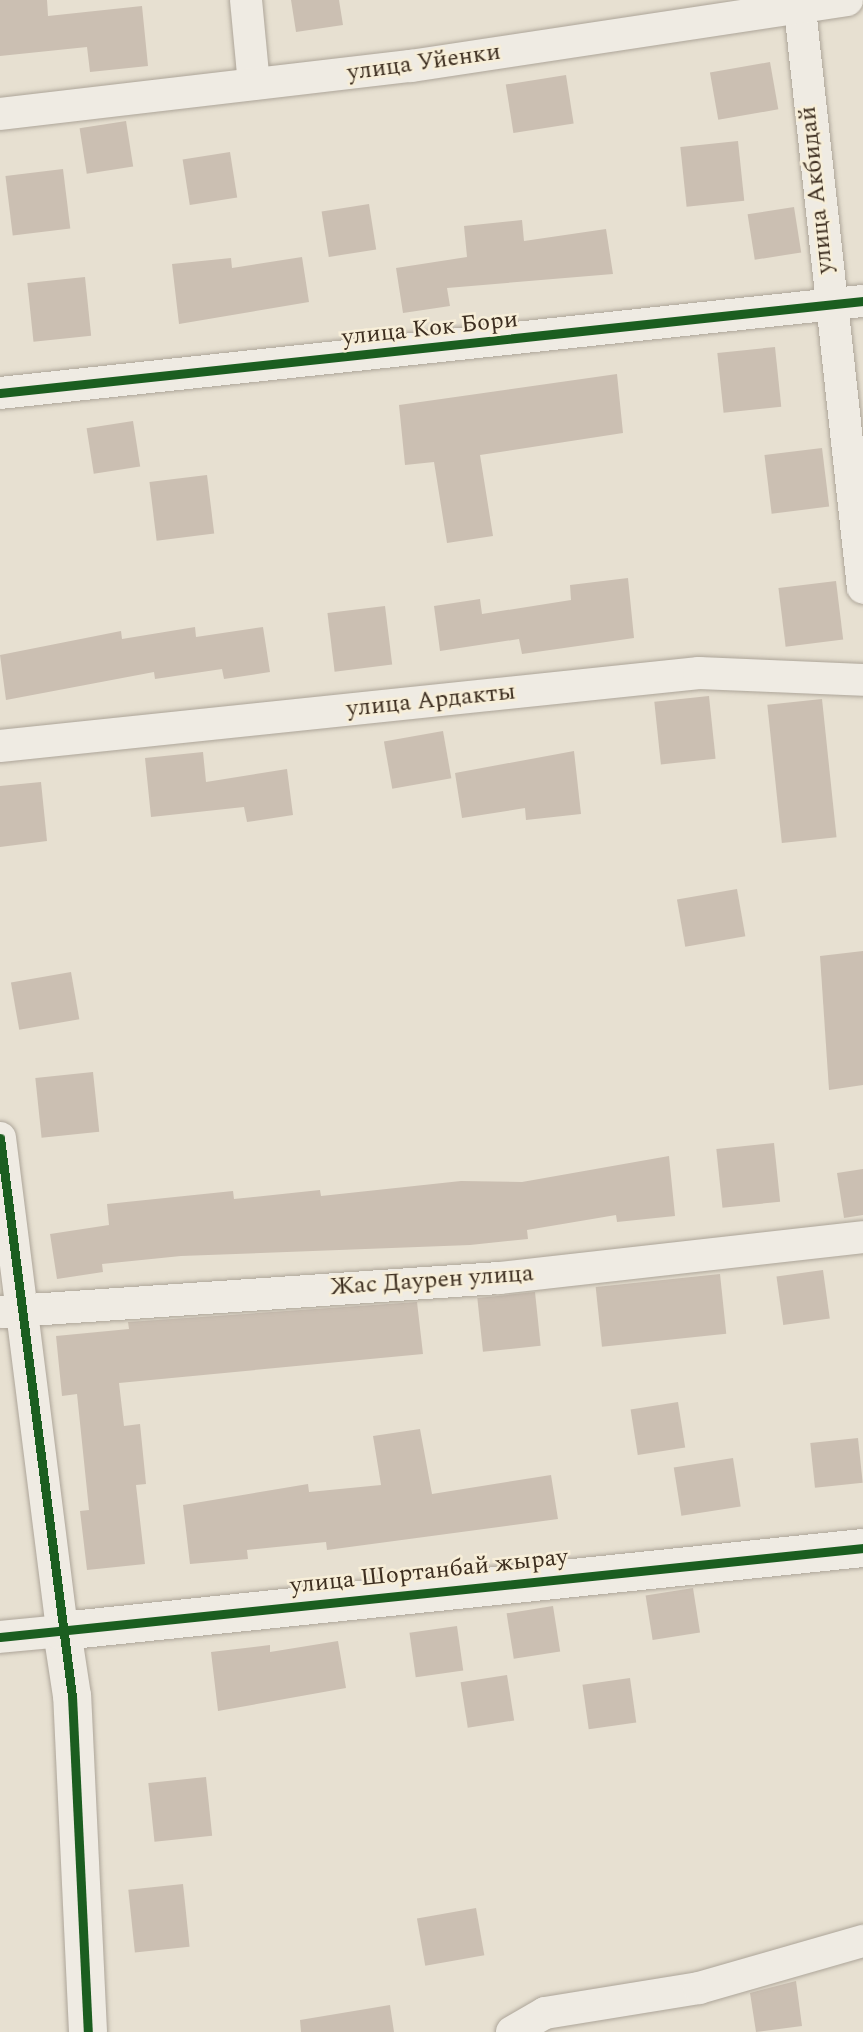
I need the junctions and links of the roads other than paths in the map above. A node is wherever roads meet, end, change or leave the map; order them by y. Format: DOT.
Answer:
graph roads {
  1 [pos="246,0"];
  2 [pos="847,0"];
  3 [pos="799,3"];
  4 [pos="254,84"];
  5 [pos="0,114"];
  6 [pos="863,301"];
  7 [pos="829,306"];
  8 [pos="0,393"];
  9 [pos="863,588"];
  10 [pos="863,680"];
  11 [pos="0,746"];
  12 [pos="0,1138"];
  13 [pos="863,1237"];
  14 [pos="10,1310"];
  15 [pos="863,1548"];
  16 [pos="62,1631"];
  17 [pos="0,1637"];
  18 [pos="863,1941"];
  19 [pos="88,2032"];
  20 [pos="512,2032"];
  1 -- 4 [label="street"];
  2 -- 3 [label="street, улица Уйенки"];
  3 -- 4 [label="street, улица Уйенки"];
  3 -- 7 [label="street, улица Акбидай"];
  4 -- 5 [label="street, улица Уйенки"];
  6 -- 7 [label="street, улица Кок Бори"];
  7 -- 8 [label="street, улица Кок Бори"];
  7 -- 9 [label="street, улица Акбидай"];
  10 -- 11 [label="street, улица Ардакты"];
  12 -- 14 [label="street"];
  13 -- 14 [label="street, Жас Даурен улица"];
  14 -- 16 [label="street"];
  15 -- 16 [label="street, улица Шортанбай жырау"];
  16 -- 17 [label="street, улица Шортанбай жырау"];
  16 -- 19 [label="street"];
  18 -- 20 [label="street"];
}
